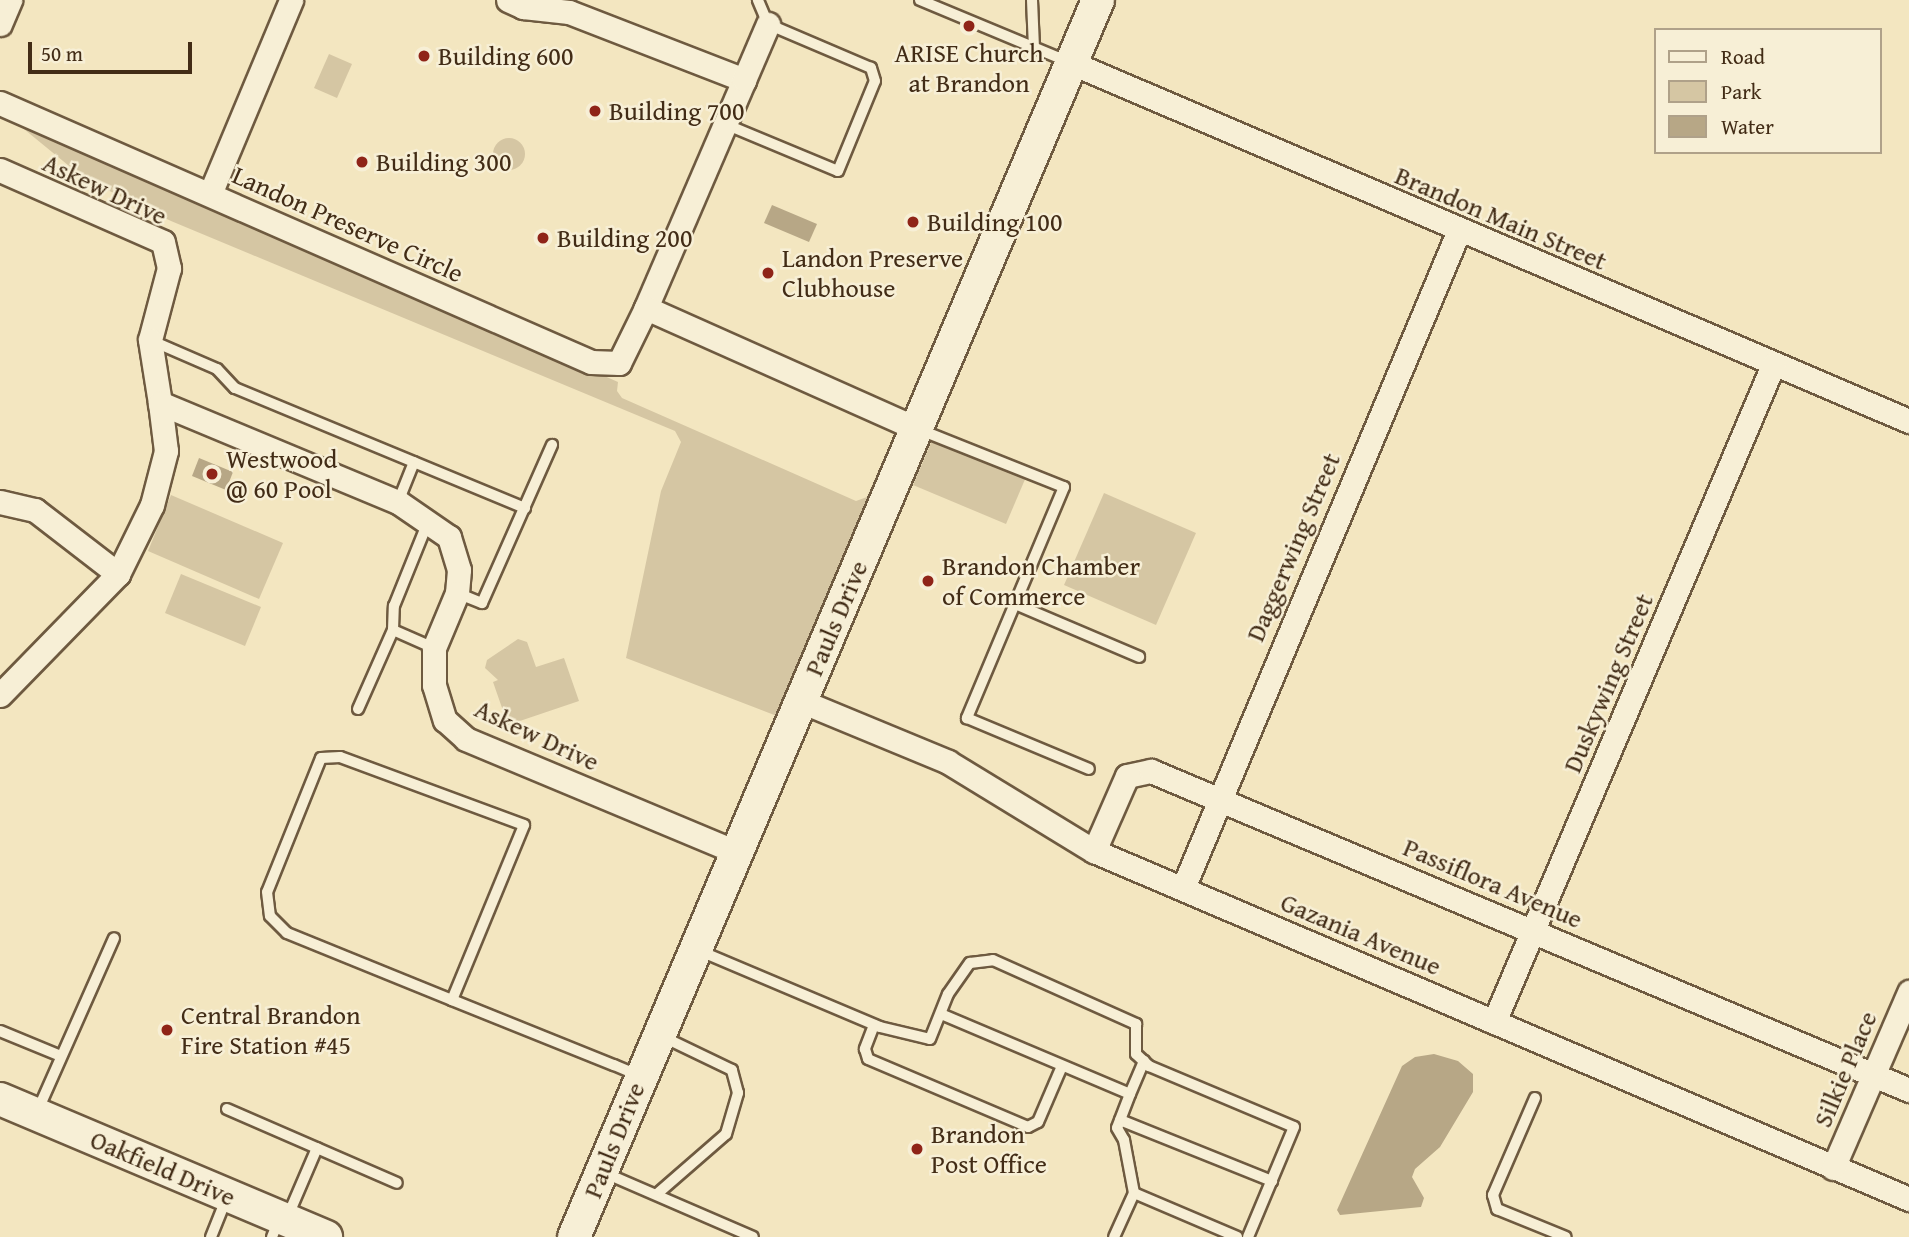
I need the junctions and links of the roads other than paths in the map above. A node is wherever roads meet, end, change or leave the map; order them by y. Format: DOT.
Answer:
graph roads {
  1 [pos="10,0"];
  2 [pos="290,0"];
  3 [pos="509,0"];
  4 [pos="758,0"];
  5 [pos="920,0"];
  6 [pos="1032,0"];
  7 [pos="1098,0"];
  8 [pos="0,23"];
  9 [pos="768,24"];
  10 [pos="1034,48"];
  11 [pos="1072,63"];
  12 [pos="744,80"];
  13 [pos="0,103"];
  14 [pos="724,124"];
  15 [pos="0,170"];
  16 [pos="210,194"];
  17 [pos="1459,230"];
  18 [pos="646,308"];
  19 [pos="150,340"];
  20 [pos="1773,365"];
  21 [pos="160,403"];
  22 [pos="1909,421"];
  23 [pos="916,428"];
  24 [pos="552,445"];
  25 [pos="414,461"];
  26 [pos="0,502"];
  27 [pos="398,502"];
  28 [pos="525,508"];
  29 [pos="429,520"];
  30 [pos="118,574"];
  31 [pos="457,593"];
  32 [pos="1015,604"];
  33 [pos="393,630"];
  34 [pos="434,648"];
  35 [pos="1139,657"];
  36 [pos="0,695"];
  37 [pos="802,701"];
  38 [pos="358,709"];
  39 [pos="1089,769"];
  40 [pos="1218,797"];
  41 [pos="1094,851"];
  42 [pos="736,852"];
  43 [pos="1183,888"];
  44 [pos="1534,930"];
  45 [pos="114,938"];
  46 [pos="694,948"];
  47 [pos="1909,992"];
  48 [pos="452,1000"];
  49 [pos="941,1014"];
  50 [pos="1494,1022"];
  51 [pos="874,1025"];
  52 [pos="0,1031"];
  53 [pos="658,1035"];
  54 [pos="61,1056"];
  55 [pos="1144,1061"];
  56 [pos="1062,1066"];
  57 [pos="641,1076"];
  58 [pos="1874,1076"];
  59 [pos="1909,1090"];
  60 [pos="1130,1094"];
  61 [pos="1535,1098"];
  62 [pos="0,1099"];
  63 [pos="226,1109"];
  64 [pos="36,1114"];
  65 [pos="1120,1120"];
  66 [pos="317,1148"];
  67 [pos="1833,1168"];
  68 [pos="601,1172"];
  69 [pos="1272,1181"];
  70 [pos="397,1183"];
  71 [pos="1134,1193"];
  72 [pos="657,1194"];
  73 [pos="228,1195"];
  74 [pos="1909,1199"];
  75 [pos="279,1225"];
  76 [pos="211,1237"];
  77 [pos="326,1237"];
  78 [pos="575,1237"];
  79 [pos="753,1237"];
  80 [pos="1114,1237"];
  81 [pos="1237,1237"];
  82 [pos="1248,1237"];
  83 [pos="1566,1237"];
  1 -- 8 [label="street"];
  2 -- 16 [label="street"];
  3 -- 12 [label="street"];
  4 -- 9 [label="lane"];
  5 -- 10 [label="lane"];
  6 -- 10 [label="lane"];
  7 -- 11 [label="street, Pauls Drive"];
  9 -- 12 [label="street, Landon Preserve Circle"];
  9 -- 14 [label="lane"];
  10 -- 11 [label="lane"];
  11 -- 17 [label="street, Brandon Main Street"];
  11 -- 23 [label="street, Pauls Drive"];
  12 -- 14 [label="street, Landon Preserve Circle"];
  13 -- 16 [label="street, Landon Preserve Circle"];
  14 -- 18 [label="street, Landon Preserve Circle"];
  15 -- 19 [label="street, Askew Drive"];
  16 -- 18 [label="street, Landon Preserve Circle"];
  17 -- 20 [label="street, Brandon Main Street"];
  17 -- 40 [label="street, Daggerwing Street"];
  18 -- 23 [label="street"];
  19 -- 21 [label="street, Askew Drive"];
  19 -- 25 [label="lane"];
  20 -- 22 [label="street, Brandon Main Street"];
  20 -- 44 [label="street, Duskywing Street"];
  21 -- 27 [label="street, Askew Drive"];
  21 -- 30 [label="street"];
  23 -- 32 [label="lane"];
  23 -- 37 [label="street, Pauls Drive"];
  24 -- 28 [label="lane"];
  25 -- 27 [label="lane"];
  25 -- 28 [label="lane"];
  26 -- 30 [label="street"];
  27 -- 29 [label="street, Askew Drive"];
  28 -- 31 [label="lane"];
  29 -- 31 [label="street, Askew Drive"];
  29 -- 33 [label="lane"];
  30 -- 36 [label="street"];
  31 -- 34 [label="street, Askew Drive"];
  32 -- 35 [label="lane"];
  32 -- 39 [label="lane"];
  33 -- 34 [label="lane"];
  33 -- 38 [label="lane"];
  34 -- 42 [label="street, Askew Drive"];
  37 -- 41 [label="street, Gazania Avenue"];
  37 -- 42 [label="street, Pauls Drive"];
  40 -- 41 [label="street, Passiflora Avenue"];
  40 -- 43 [label="street, Daggerwing Street"];
  40 -- 44 [label="street, Passiflora Avenue"];
  41 -- 43 [label="street, Gazania Avenue"];
  42 -- 46 [label="street, Pauls Drive"];
  43 -- 50 [label="street, Gazania Avenue"];
  44 -- 50 [label="street, Duskywing Street"];
  44 -- 58 [label="street, Passiflora Avenue"];
  45 -- 54 [label="lane"];
  46 -- 51 [label="lane"];
  46 -- 53 [label="street, Pauls Drive"];
  47 -- 58 [label="street, Silkie Place"];
  48 -- 48 [label="lane"];
  48 -- 57 [label="lane"];
  49 -- 51 [label="lane"];
  49 -- 55 [label="lane"];
  49 -- 56 [label="lane"];
  50 -- 67 [label="street, Gazania Avenue"];
  51 -- 56 [label="lane"];
  52 -- 54 [label="lane"];
  53 -- 57 [label="street, Pauls Drive"];
  53 -- 72 [label="lane"];
  54 -- 64 [label="lane"];
  55 -- 60 [label="lane"];
  55 -- 69 [label="lane"];
  56 -- 60 [label="lane"];
  57 -- 68 [label="street, Pauls Drive"];
  58 -- 59 [label="street, Passiflora Avenue"];
  58 -- 67 [label="street, Silkie Place"];
  60 -- 65 [label="lane"];
  61 -- 83 [label="lane"];
  62 -- 64 [label="street, Oakfield Drive"];
  63 -- 66 [label="lane"];
  64 -- 73 [label="street, Oakfield Drive"];
  65 -- 69 [label="lane"];
  65 -- 71 [label="lane"];
  66 -- 70 [label="lane"];
  66 -- 75 [label="lane"];
  67 -- 74 [label="street, Gazania Avenue"];
  68 -- 72 [label="lane"];
  68 -- 78 [label="street, Pauls Drive"];
  69 -- 82 [label="lane"];
  71 -- 80 [label="lane"];
  71 -- 81 [label="lane"];
  72 -- 79 [label="lane"];
  73 -- 75 [label="street, Oakfield Drive"];
  73 -- 76 [label="lane"];
  75 -- 77 [label="street, Oakfield Drive"];
}
